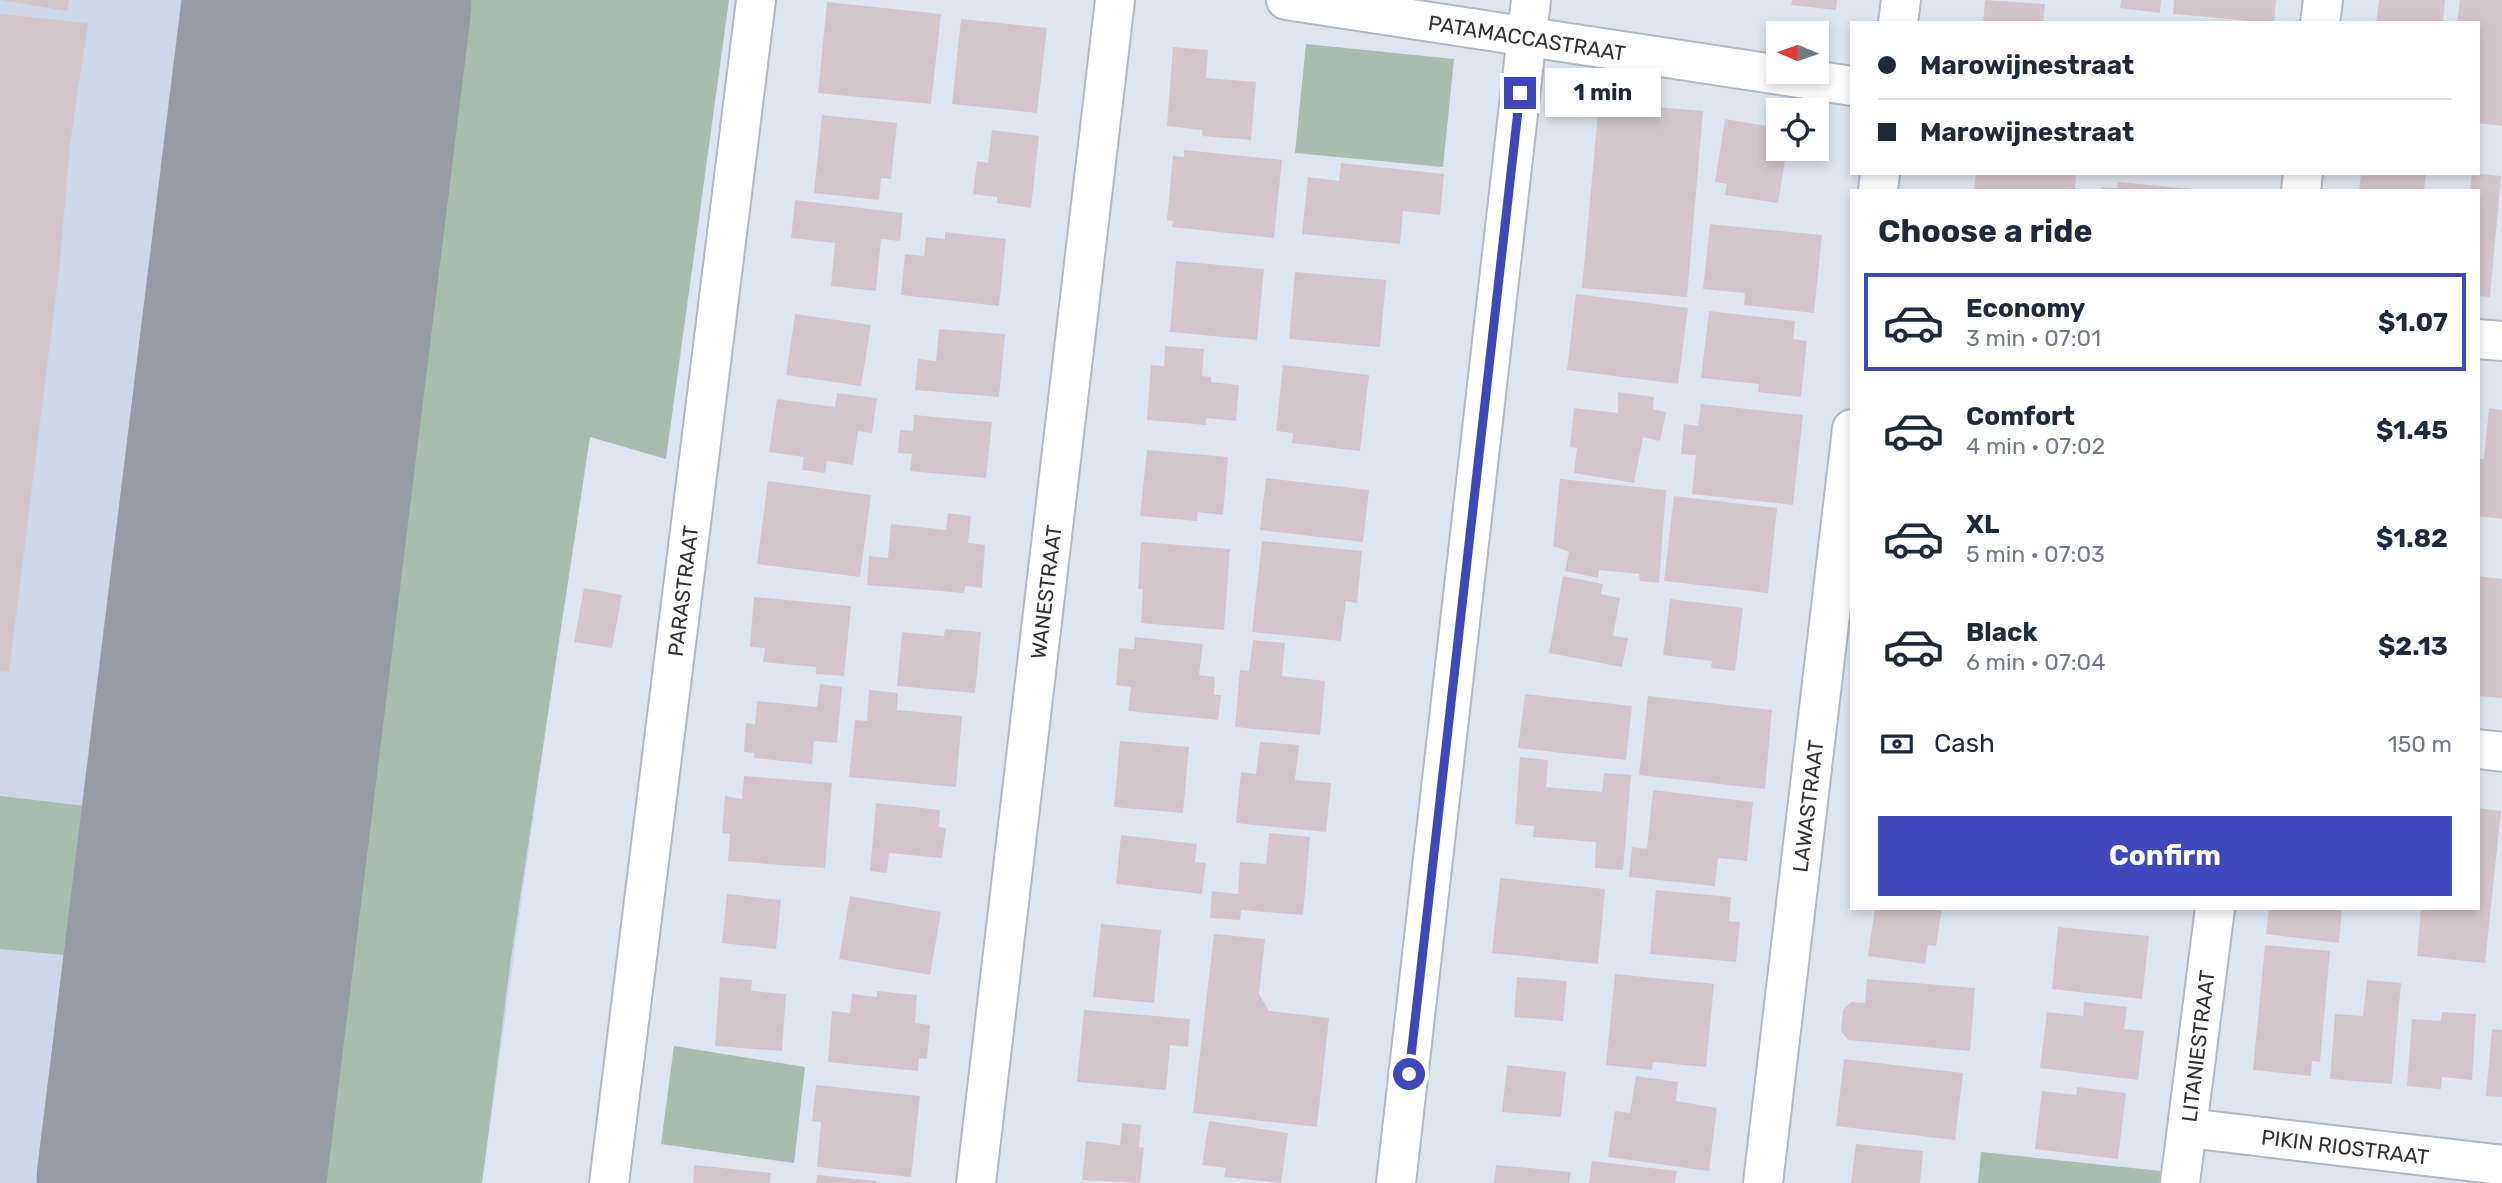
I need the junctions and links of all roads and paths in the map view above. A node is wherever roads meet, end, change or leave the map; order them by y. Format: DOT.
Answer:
graph roads {
  1 [pos="756,0"];
  2 [pos="1115,0"];
  3 [pos="1286,0"];
  4 [pos="1531,0"];
  5 [pos="1901,0"];
  6 [pos="2323,0"];
  7 [pos="1898,21"];
  8 [pos="2320,21"];
  9 [pos="1526,39"];
  10 [pos="1850,86"];
  11 [pos="2480,339"];
  12 [pos="2502,341"];
  13 [pos="1850,462"];
  14 [pos="1837,680"];
  15 [pos="2480,749"];
  16 [pos="2502,752"];
  17 [pos="2216,910"];
  18 [pos="2188,1128"];
  19 [pos="2502,1165"];
  20 [pos="609,1183"];
  21 [pos="976,1183"];
  22 [pos="1396,1183"];
  23 [pos="1763,1183"];
  24 [pos="2180,1183"];
  1 -- 20 [label="street, PARASTRAAT"];
  2 -- 21 [label="street, WANESTRAAT"];
  3 -- 9 [label="street, PATAMACCASTRAAT"];
  4 -- 9 [label="street"];
  5 -- 7 [label="street"];
  6 -- 8 [label="street"];
  9 -- 10 [label="street, PATAMACCASTRAAT"];
  9 -- 22 [label="street"];
  11 -- 12 [label="street"];
  13 -- 14 [label="street, LAWASTRAAT"];
  14 -- 23 [label="street, LAWASTRAAT"];
  15 -- 16 [label="street"];
  17 -- 18 [label="street, LITANIESTRAAT"];
  18 -- 19 [label="street, PIKIN RIOSTRAAT"];
  18 -- 24 [label="street, LITANIESTRAAT"];
}
